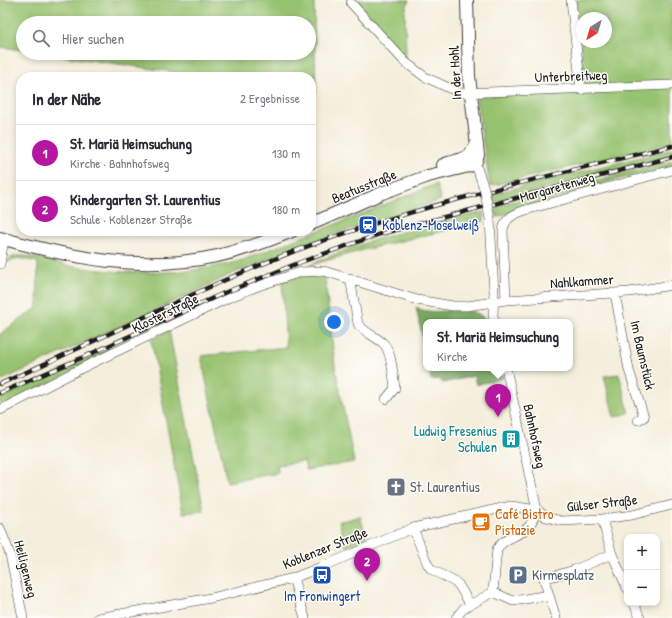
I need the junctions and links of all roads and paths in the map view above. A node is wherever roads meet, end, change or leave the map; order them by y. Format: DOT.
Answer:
graph roads {
  1 [pos="467,0"];
  2 [pos="571,0"];
  3 [pos="351,3"];
  4 [pos="672,85"];
  5 [pos="581,90"];
  6 [pos="470,94"];
  7 [pos="471,159"];
  8 [pos="672,170"];
  9 [pos="316,222"];
  10 [pos="279,236"];
  11 [pos="2,239"];
  12 [pos="0,264"];
  13 [pos="350,278"];
  14 [pos="672,285"];
  15 [pos="615,293"];
  16 [pos="506,300"];
  17 [pos="493,303"];
  18 [pos="495,319"];
  19 [pos="507,371"];
  20 [pos="386,399"];
  21 [pos="0,410"];
  22 [pos="638,420"];
  23 [pos="672,506"];
  24 [pos="537,510"];
  25 [pos="602,519"];
  26 [pos="0,528"];
  27 [pos="413,528"];
  28 [pos="612,554"];
  29 [pos="293,578"];
  30 [pos="624,581"];
  31 [pos="493,592"];
  32 [pos="549,595"];
  33 [pos="470,604"];
  34 [pos="635,606"];
  35 [pos="23,618"];
  36 [pos="98,618"];
  37 [pos="305,618"];
  38 [pos="456,618"];
  39 [pos="556,618"];
  40 [pos="640,618"];
  1 -- 6 [label="street, In der Hohl"];
  2 -- 5 [label="street"];
  3 -- 6 [label="street, Unterbreitweg"];
  4 -- 5 [label="street, Unterbreitweg"];
  5 -- 6 [label="street, Unterbreitweg"];
  6 -- 7 [label="street, In der Hohl"];
  7 -- 9 [label="street, Beatusstraße"];
  7 -- 17 [label="street, bridge"];
  8 -- 16 [label="street, Margaretenweg"];
  10 -- 11 [label="street"];
  11 -- 12 [label="street"];
  13 -- 17 [label="street, Klosterstraße"];
  13 -- 20 [label="street"];
  13 -- 21 [label="street, Klosterstraße"];
  14 -- 15 [label="street, Nahlkammer"];
  15 -- 16 [label="street, Nahlkammer"];
  15 -- 22 [label="street, Im Baumstück"];
  16 -- 17 [label="street, Nahlkammer"];
  17 -- 18 [label="street"];
  19 -- 24 [label="street, Bahnhofsweg"];
  23 -- 25 [label="street, Gülser Straße"];
  24 -- 25 [label="street, Gülser Straße"];
  24 -- 27 [label="street, Koblenzer Straße"];
  24 -- 31 [label="street"];
  25 -- 28 [label="street"];
  26 -- 35 [label="street, Heiligenweg"];
  27 -- 29 [label="street, Koblenzer Straße"];
  27 -- 33 [label="street"];
  28 -- 30 [label="street"];
  28 -- 32 [label="street"];
  29 -- 36 [label="street, Koblenzer Straße"];
  29 -- 37 [label="street"];
  31 -- 32 [label="street"];
  31 -- 33 [label="street"];
  32 -- 39 [label="street"];
  33 -- 38 [label="street"];
  34 -- 40 [label="street"];
}
